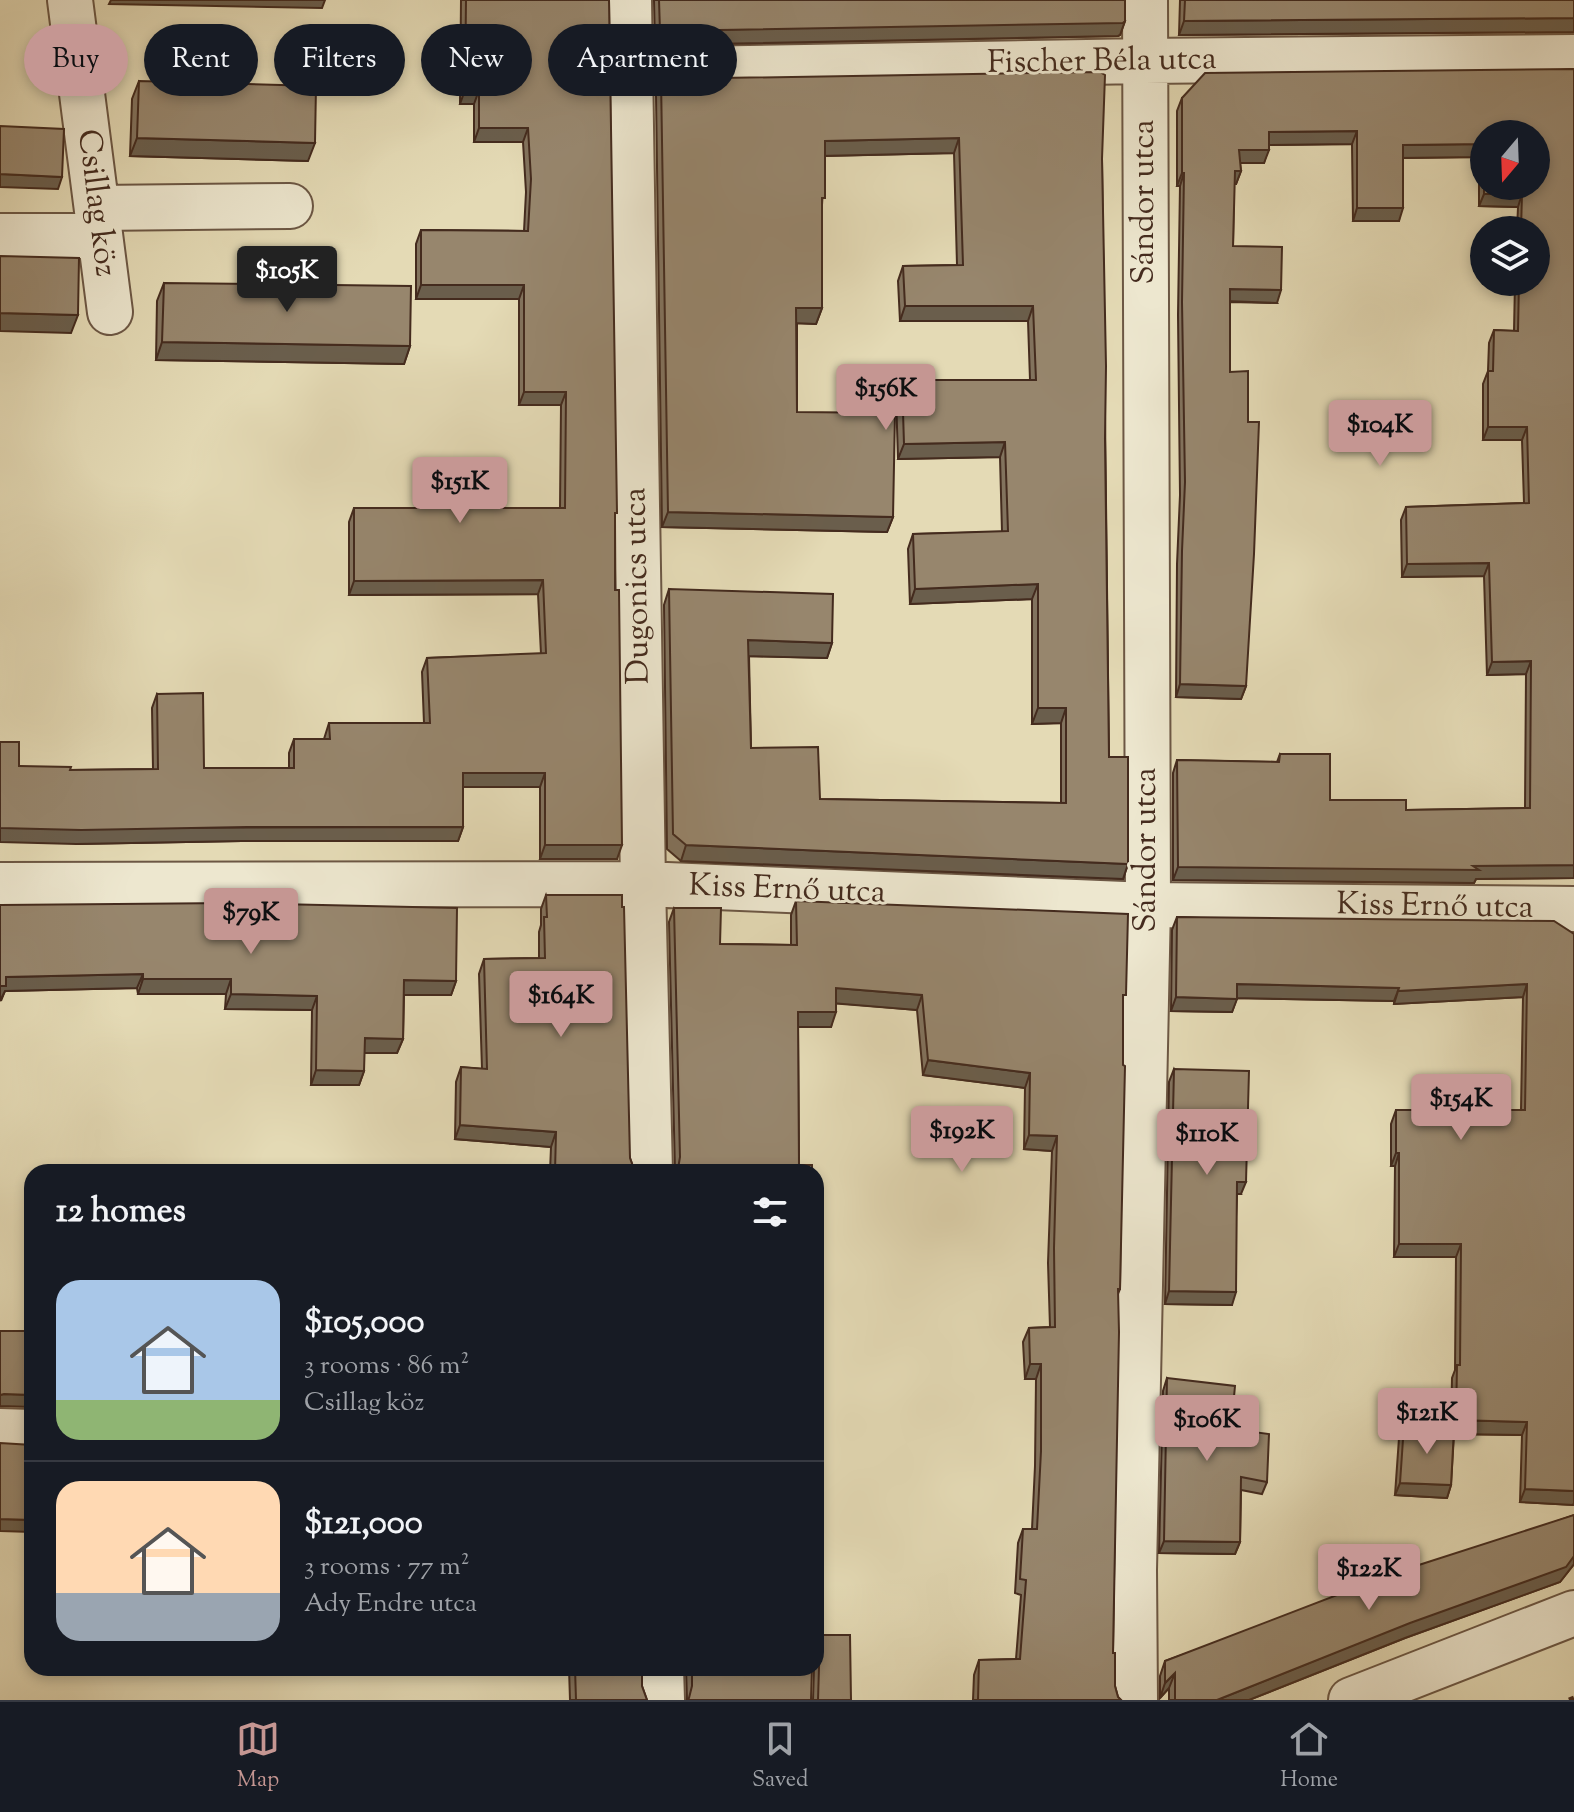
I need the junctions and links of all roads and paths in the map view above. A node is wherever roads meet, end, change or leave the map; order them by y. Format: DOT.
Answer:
graph roads {
  1 [pos="70,0"];
  2 [pos="629,0"];
  3 [pos="1145,0"];
  4 [pos="629,24"];
  5 [pos="1574,57"];
  6 [pos="1144,61"];
  7 [pos="737,68"];
  8 [pos="629,96"];
  9 [pos="290,206"];
  10 [pos="98,222"];
  11 [pos="0,236"];
  12 [pos="110,312"];
  13 [pos="643,884"];
  14 [pos="0,885"];
  15 [pos="1148,905"];
  16 [pos="1574,909"];
  17 [pos="650,1164"];
  18 [pos="0,1431"];
  19 [pos="24,1432"];
  20 [pos="1574,1613"];
  21 [pos="661,1676"];
  22 [pos="662,1700"];
  23 [pos="1135,1700"];
  24 [pos="1351,1700"];
  1 -- 10 [label="street, Csillag köz"];
  2 -- 4 [label="street, Dugonics utca"];
  3 -- 6 [label="street, Sándor utca"];
  5 -- 6 [label="street, Fischer Béla utca"];
  6 -- 7 [label="street, Fischer Béla utca"];
  6 -- 15 [label="street, Sándor utca"];
  8 -- 13 [label="street, Dugonics utca"];
  9 -- 10 [label="street"];
  10 -- 11 [label="street"];
  10 -- 12 [label="street, Csillag köz"];
  13 -- 14 [label="street, Kiss Ernő utca"];
  13 -- 15 [label="street, Kiss Ernő utca"];
  13 -- 17 [label="street, Dugonics utca"];
  15 -- 16 [label="street, Kiss Ernő utca"];
  15 -- 23 [label="street, Sándor utca"];
  18 -- 19 [label="street"];
  20 -- 24 [label="street"];
  21 -- 22 [label="street"];
}
